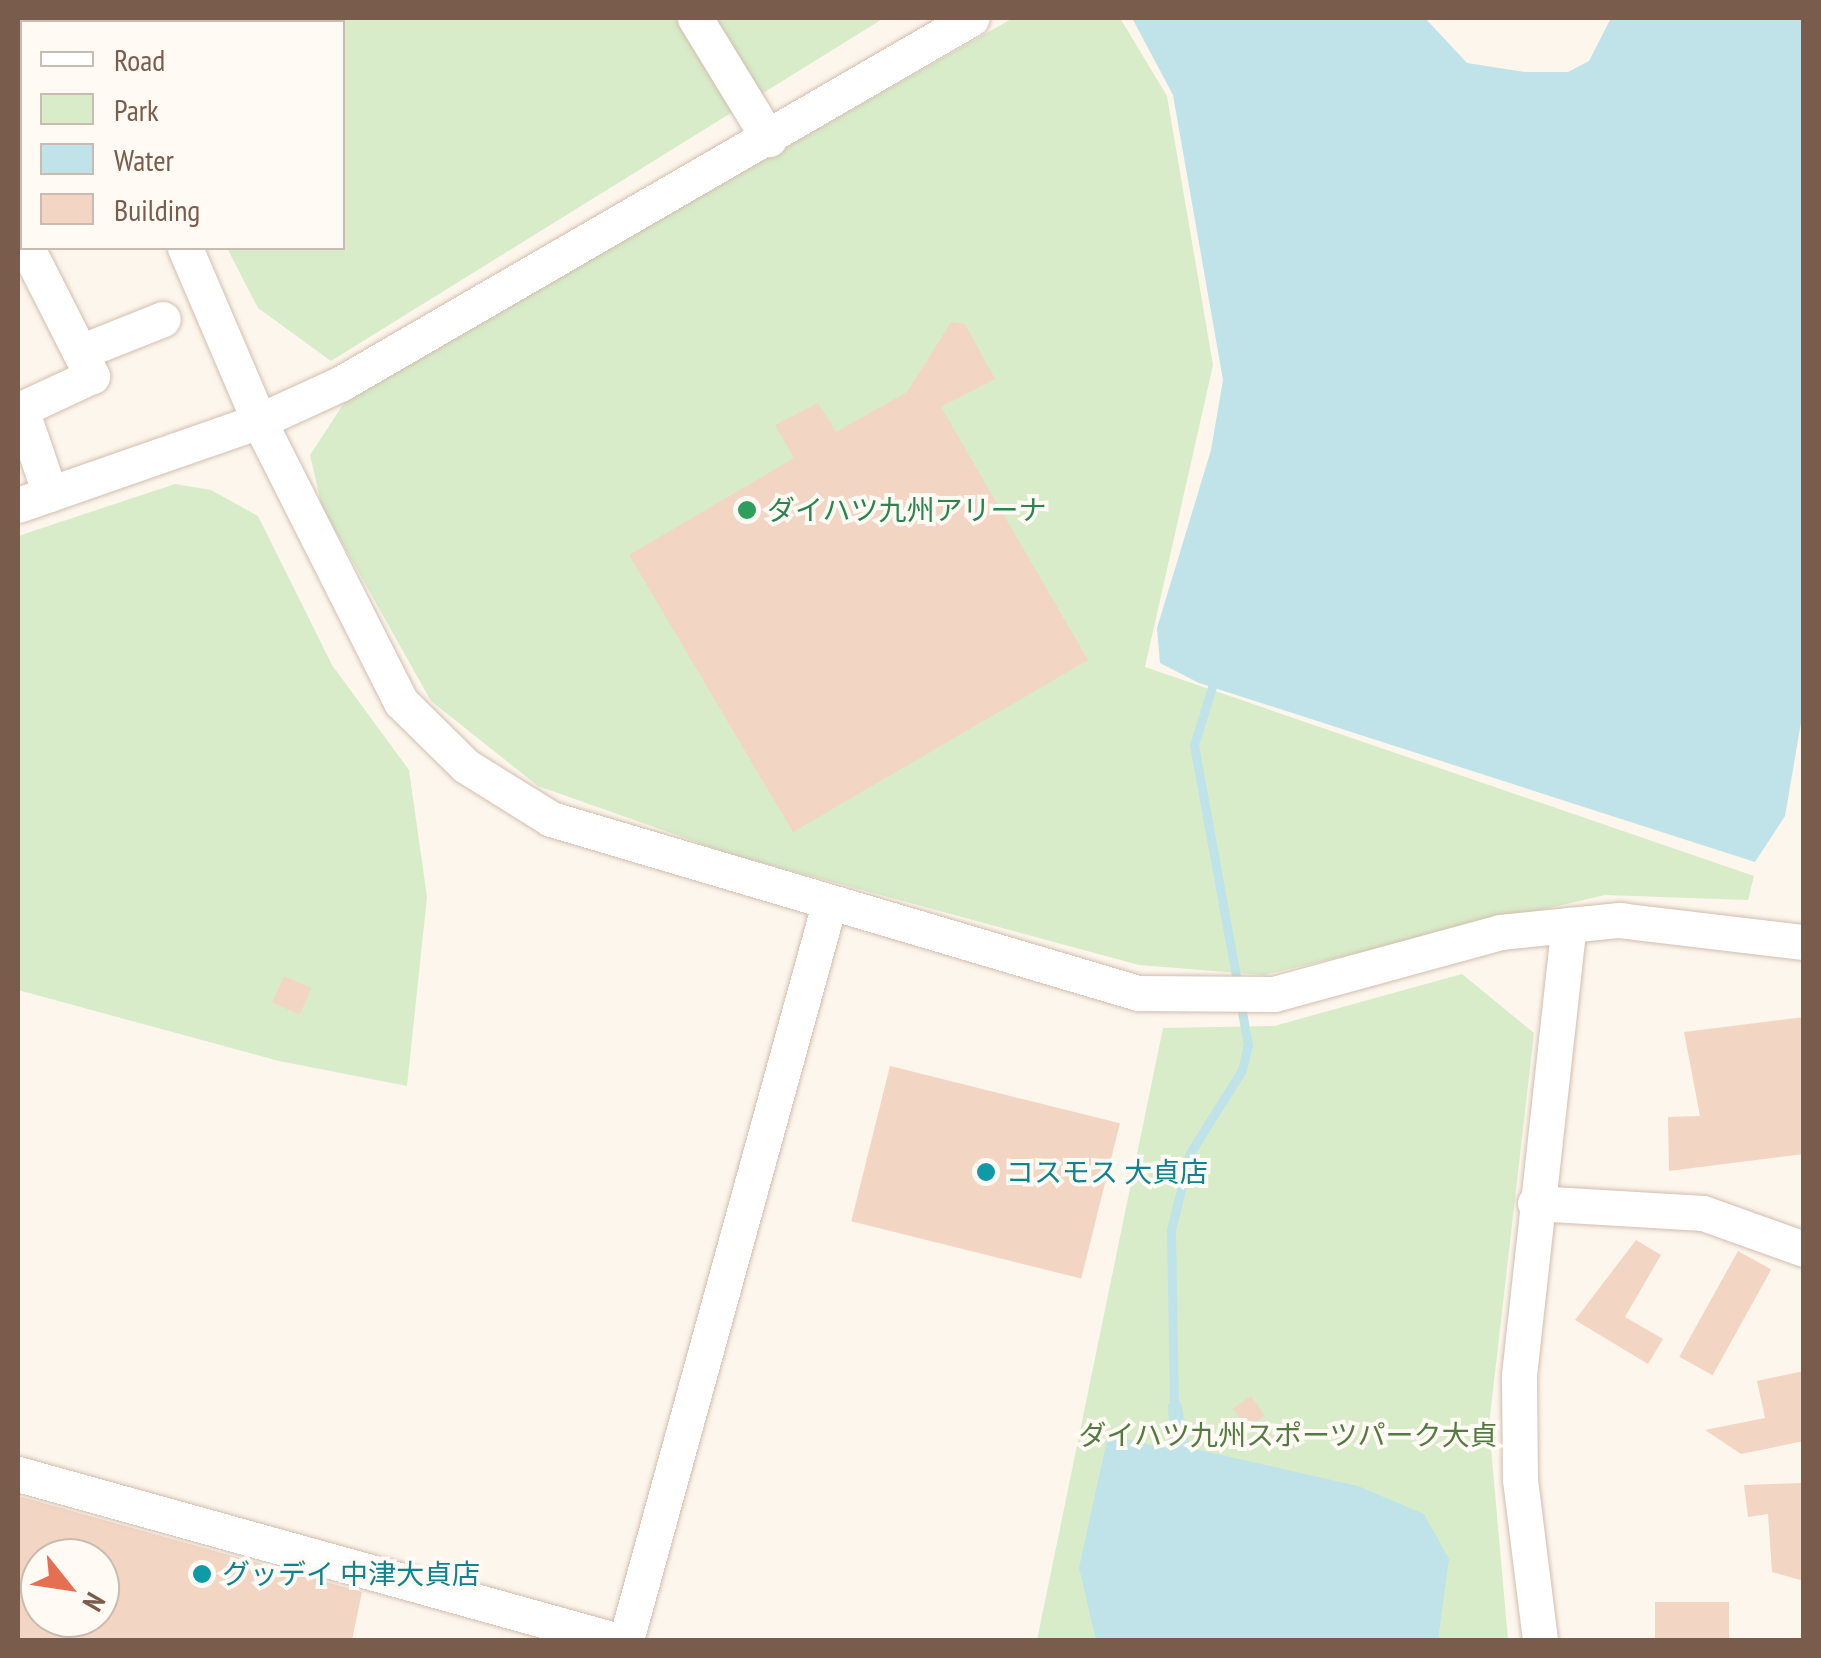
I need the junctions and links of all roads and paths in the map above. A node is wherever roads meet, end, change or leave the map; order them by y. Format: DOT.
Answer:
graph roads {
  1 [pos="696,18"];
  2 [pos="972,18"];
  3 [pos="769,139"];
  4 [pos="28,250"];
  5 [pos="185,250"];
  6 [pos="163,319"];
  7 [pos="80,352"];
  8 [pos="259,422"];
  9 [pos="34,500"];
  10 [pos="829,904"];
  11 [pos="1569,926"];
  12 [pos="1804,942"];
  13 [pos="1535,1203"];
  14 [pos="1804,1249"];
  15 [pos="18,1474"];
  16 [pos="616,1640"];
  17 [pos="626,1640"];
  18 [pos="1540,1640"];
  1 -- 3 [label="street"];
  2 -- 3 [label="street"];
  3 -- 8 [label="street"];
  4 -- 7 [label="street"];
  5 -- 8 [label="street"];
  6 -- 7 [label="street"];
  7 -- 9 [label="street"];
  8 -- 9 [label="street"];
  8 -- 10 [label="street"];
  10 -- 11 [label="street"];
  10 -- 17 [label="street"];
  11 -- 12 [label="street"];
  11 -- 13 [label="street"];
  13 -- 14 [label="street"];
  13 -- 18 [label="street"];
  15 -- 16 [label="street"];
}
